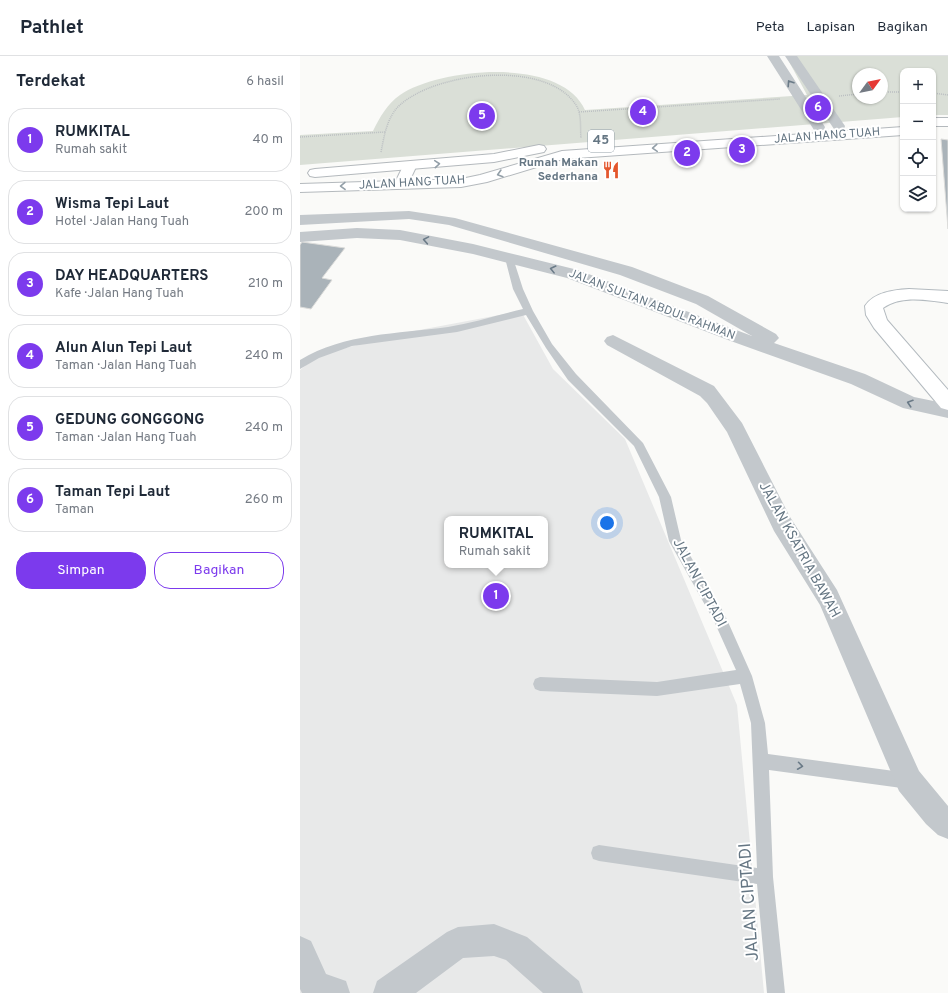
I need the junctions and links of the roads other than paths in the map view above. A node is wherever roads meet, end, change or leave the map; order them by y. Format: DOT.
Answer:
graph roads {
  1 [pos="773,56"];
  2 [pos="791,56"];
  3 [pos="900,121"];
  4 [pos="936,122"];
  5 [pos="948,122"];
  6 [pos="839,126"];
  7 [pos="819,127"];
  8 [pos="936,130"];
  9 [pos="900,131"];
  10 [pos="948,131"];
  11 [pos="409,167"];
  12 [pos="300,173"];
  13 [pos="401,185"];
  14 [pos="300,188"];
  15 [pos="300,220"];
  16 [pos="300,237"];
  17 [pos="508,258"];
  18 [pos="948,298"];
  19 [pos="528,311"];
  20 [pos="613,341"];
  21 [pos="809,361"];
  22 [pos="300,365"];
  23 [pos="948,403"];
  24 [pos="948,411"];
  25 [pos="745,676"];
  26 [pos="540,684"];
  27 [pos="761,761"];
  28 [pos="909,781"];
  29 [pos="948,825"];
  30 [pos="599,853"];
  31 [pos="765,877"];
  32 [pos="300,952"];
  33 [pos="334,993"];
  34 [pos="389,993"];
  35 [pos="567,993"];
  36 [pos="776,993"];
  7 -- 1 [label="street, one-way"];
  2 -- 6 [label="street"];
  3 -- 6 [label="main road, JALAN HANG TUAH / 45"];
  4 -- 5 [label="main road"];
  6 -- 7 [label="main road, JALAN HANG TUAH / 45"];
  11 -- 7 [label="main road, JALAN HANG TUAH / 45, one-way"];
  8 -- 10 [label="main road"];
  9 -- 13 [label="main road, JALAN HANG TUAH / 45, one-way"];
  11 -- 12 [label="main road, JALAN HANG TUAH / 45"];
  11 -- 13 [label="main road"];
  13 -- 14 [label="main road, JALAN HANG TUAH / 45, one-way"];
  15 -- 21 [label="street"];
  17 -- 16 [label="street, JALAN SULTAN ABDUL RAHMAN, one-way"];
  17 -- 19 [label="lane, JALAN CIPTADI"];
  21 -- 17 [label="street, JALAN SULTAN ABDUL RAHMAN, one-way"];
  18 -- 23 [label="main road"];
  19 -- 22 [label="lane"];
  19 -- 25 [label="lane, JALAN CIPTADI"];
  20 -- 28 [label="street, JALAN KSATRIA BAWAH"];
  24 -- 21 [label="street, JALAN SULTAN ABDUL RAHMAN, one-way"];
  25 -- 26 [label="lane"];
  25 -- 27 [label="lane, JALAN CIPTADI"];
  27 -- 28 [label="lane, one-way"];
  27 -- 31 [label="lane, JALAN CIPTADI"];
  28 -- 29 [label="street, JALAN KSATRIA BAWAH"];
  30 -- 31 [label="lane"];
  31 -- 36 [label="lane, JALAN CIPTADI"];
  32 -- 33 [label="street"];
  34 -- 35 [label="street"];
}
